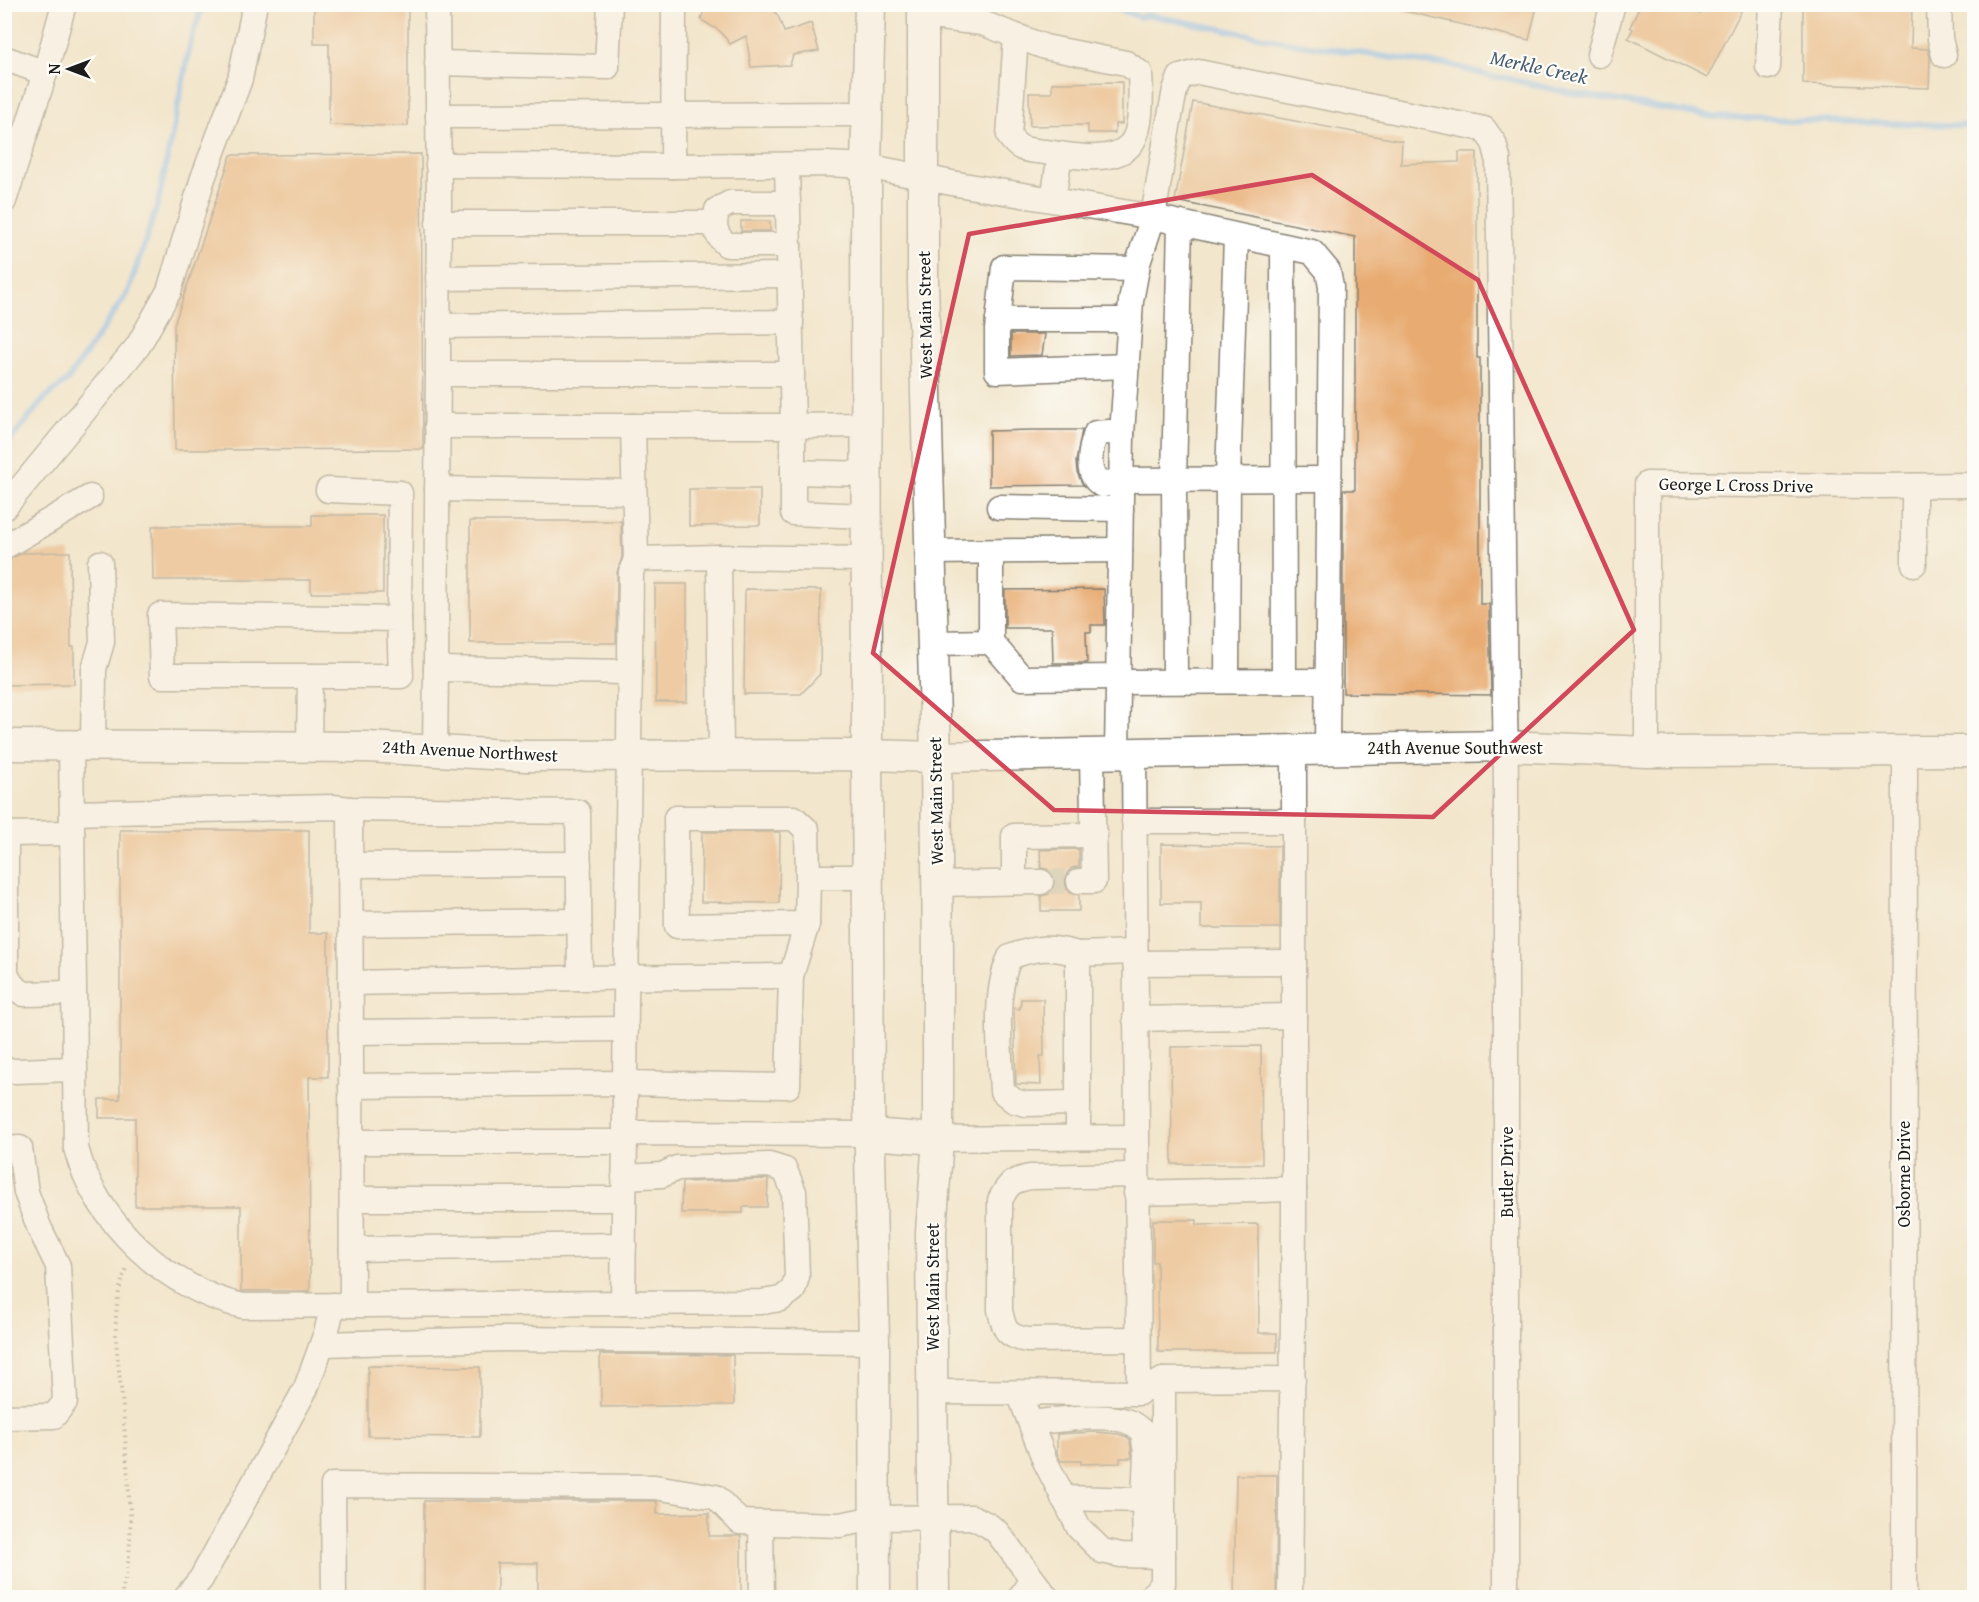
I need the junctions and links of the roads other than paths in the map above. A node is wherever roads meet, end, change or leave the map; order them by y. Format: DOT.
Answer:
graph roads {
  1 [pos="64,4"];
  2 [pos="255,4"];
  3 [pos="437,4"];
  4 [pos="610,4"];
  5 [pos="674,4"];
  6 [pos="870,4"];
  7 [pos="1613,4"];
  8 [pos="1771,4"];
  9 [pos="1938,4"];
  10 [pos="923,10"];
  11 [pos="1016,36"];
  12 [pos="1599,55"];
  13 [pos="1944,56"];
  14 [pos="4,58"];
  15 [pos="437,63"];
  16 [pos="1768,66"];
  17 [pos="45,73"];
  18 [pos="867,114"];
  19 [pos="438,116"];
  20 [pos="673,116"];
  21 [pos="1060,154"];
  22 [pos="438,165"];
  23 [pos="673,166"];
  24 [pos="788,166"];
  25 [pos="866,166"];
  26 [pos="923,177"];
  27 [pos="1053,200"];
  28 [pos="4,201"];
  29 [pos="788,203"];
  30 [pos="1153,217"];
  31 [pos="438,223"];
  32 [pos="714,223"];
  33 [pos="1180,223"];
  34 [pos="1236,236"];
  35 [pos="789,245"];
  36 [pos="1283,246"];
  37 [pos="1137,269"];
  38 [pos="790,275"];
  39 [pos="438,278"];
  40 [pos="998,320"];
  41 [pos="1130,320"];
  42 [pos="791,322"];
  43 [pos="438,326"];
  44 [pos="1127,366"];
  45 [pos="438,375"];
  46 [pos="792,375"];
  47 [pos="867,425"];
  48 [pos="437,426"];
  49 [pos="633,426"];
  50 [pos="793,426"];
  51 [pos="1122,434"];
  52 [pos="793,472"];
  53 [pos="867,474"];
  54 [pos="1228,478"];
  55 [pos="1283,478"];
  56 [pos="1174,479"];
  57 [pos="1329,479"];
  58 [pos="1122,480"];
  59 [pos="1974,485"];
  60 [pos="1914,486"];
  61 [pos="437,489"];
  62 [pos="328,490"];
  63 [pos="634,492"];
  64 [pos="90,497"];
  65 [pos="999,507"];
  66 [pos="4,508"];
  67 [pos="1121,509"];
  68 [pos="867,516"];
  69 [pos="4,547"];
  70 [pos="1120,550"];
  71 [pos="931,552"];
  72 [pos="991,552"];
  73 [pos="719,557"];
  74 [pos="636,558"];
  75 [pos="867,559"];
  76 [pos="100,563"];
  77 [pos="1914,564"];
  78 [pos="399,619"];
  79 [pos="991,642"];
  80 [pos="933,643"];
  81 [pos="436,669"];
  82 [pos="630,672"];
  83 [pos="310,676"];
  84 [pos="1118,679"];
  85 [pos="1175,681"];
  86 [pos="1227,681"];
  87 [pos="1284,681"];
  88 [pos="1328,681"];
  89 [pos="4,745"];
  90 [pos="82,745"];
  91 [pos="309,746"];
  92 [pos="1504,746"];
  93 [pos="1327,749"];
  94 [pos="435,750"];
  95 [pos="1293,750"];
  96 [pos="1905,751"];
  97 [pos="1974,751"];
  98 [pos="1647,752"];
  99 [pos="1114,753"];
  100 [pos="867,755"];
  101 [pos="629,756"];
  102 [pos="721,756"];
  103 [pos="936,757"];
  104 [pos="350,809"];
  105 [pos="1134,821"];
  106 [pos="1294,821"];
  107 [pos="72,823"];
  108 [pos="5,834"];
  109 [pos="1095,835"];
  110 [pos="579,864"];
  111 [pos="350,866"];
  112 [pos="808,876"];
  113 [pos="868,876"];
  114 [pos="1079,881"];
  115 [pos="1014,882"];
  116 [pos="1041,882"];
  117 [pos="937,884"];
  118 [pos="579,921"];
  119 [pos="351,924"];
  120 [pos="807,924"];
  121 [pos="1078,954"];
  122 [pos="1135,958"];
  123 [pos="1294,962"];
  124 [pos="791,976"];
  125 [pos="580,978"];
  126 [pos="627,978"];
  127 [pos="351,983"];
  128 [pos="73,993"];
  129 [pos="1294,1016"];
  130 [pos="1135,1019"];
  131 [pos="626,1029"];
  132 [pos="351,1032"];
  133 [pos="4,1069"];
  134 [pos="74,1069"];
  135 [pos="625,1083"];
  136 [pos="351,1086"];
  137 [pos="1078,1103"];
  138 [pos="869,1134"];
  139 [pos="1078,1137"];
  140 [pos="1136,1137"];
  141 [pos="625,1138"];
  142 [pos="939,1139"];
  143 [pos="351,1142"];
  144 [pos="4,1149"];
  145 [pos="1136,1184"];
  146 [pos="624,1188"];
  147 [pos="1294,1189"];
  148 [pos="352,1199"];
  149 [pos="624,1245"];
  150 [pos="352,1249"];
  151 [pos="631,1303"];
  152 [pos="504,1304"];
  153 [pos="343,1305"];
  154 [pos="504,1339"];
  155 [pos="1138,1339"];
  156 [pos="874,1342"];
  157 [pos="322,1344"];
  158 [pos="1293,1379"];
  159 [pos="1163,1380"];
  160 [pos="933,1392"];
  161 [pos="1019,1393"];
  162 [pos="1139,1393"];
  163 [pos="4,1417"];
  164 [pos="1031,1423"];
  165 [pos="1064,1498"];
  166 [pos="1144,1500"];
  167 [pos="934,1517"];
  168 [pos="875,1518"];
  169 [pos="761,1523"];
  170 [pos="1154,1556"];
  171 [pos="1033,1591"];
  172 [pos="184,1598"];
  173 [pos="334,1598"];
  174 [pos="762,1598"];
  175 [pos="875,1598"];
  176 [pos="934,1598"];
  177 [pos="1149,1598"];
  178 [pos="1290,1598"];
  179 [pos="1506,1598"];
  180 [pos="1904,1598"];
  1 -- 17 [label="street"];
  2 -- 66 [label="street"];
  3 -- 15 [label="street"];
  4 -- 15 [label="street"];
  5 -- 20 [label="street"];
  6 -- 18 [label="main road"];
  7 -- 12 [label="street"];
  8 -- 16 [label="street"];
  9 -- 13 [label="street"];
  10 -- 11 [label="street"];
  10 -- 26 [label="main road, West Main Street"];
  11 -- 21 [label="street"];
  11 -- 21 [label="street"];
  14 -- 17 [label="street"];
  15 -- 19 [label="street"];
  17 -- 28 [label="street"];
  18 -- 20 [label="street"];
  18 -- 25 [label="main road"];
  19 -- 20 [label="street"];
  19 -- 22 [label="street"];
  20 -- 23 [label="street"];
  21 -- 27 [label="street"];
  22 -- 23 [label="street"];
  22 -- 31 [label="street"];
  23 -- 24 [label="street"];
  24 -- 25 [label="street"];
  24 -- 29 [label="street"];
  25 -- 26 [label="street"];
  25 -- 47 [label="main road"];
  26 -- 27 [label="street"];
  26 -- 71 [label="main road, West Main Street"];
  27 -- 30 [label="street"];
  29 -- 32 [label="street"];
  29 -- 35 [label="street"];
  30 -- 33 [label="street"];
  30 -- 37 [label="street"];
  30 -- 92 [label="street, Butler Drive"];
  31 -- 32 [label="street"];
  31 -- 39 [label="street"];
  32 -- 35 [label="street"];
  33 -- 34 [label="street"];
  33 -- 56 [label="street"];
  34 -- 36 [label="street"];
  34 -- 54 [label="street"];
  35 -- 38 [label="street"];
  36 -- 55 [label="street"];
  36 -- 57 [label="street"];
  37 -- 40 [label="street"];
  37 -- 41 [label="street"];
  38 -- 39 [label="street"];
  38 -- 42 [label="street"];
  39 -- 43 [label="street"];
  40 -- 41 [label="street"];
  40 -- 44 [label="street"];
  41 -- 44 [label="street"];
  42 -- 43 [label="street"];
  42 -- 46 [label="street"];
  43 -- 45 [label="street"];
  44 -- 51 [label="street"];
  45 -- 46 [label="street"];
  45 -- 48 [label="street"];
  46 -- 50 [label="street"];
  47 -- 50 [label="street"];
  47 -- 53 [label="main road"];
  48 -- 49 [label="street"];
  48 -- 61 [label="street"];
  49 -- 50 [label="street"];
  49 -- 63 [label="street"];
  50 -- 52 [label="street"];
  51 -- 58 [label="street"];
  51 -- 58 [label="street"];
  52 -- 53 [label="street"];
  52 -- 68 [label="street"];
  53 -- 68 [label="main road"];
  54 -- 55 [label="street"];
  54 -- 56 [label="street"];
  54 -- 86 [label="street"];
  55 -- 57 [label="street"];
  55 -- 87 [label="street"];
  56 -- 58 [label="street"];
  56 -- 85 [label="street"];
  57 -- 88 [label="street"];
  58 -- 67 [label="street"];
  59 -- 60 [label="street, George L Cross Drive"];
  60 -- 77 [label="street"];
  60 -- 98 [label="street, George L Cross Drive"];
  61 -- 63 [label="street"];
  61 -- 81 [label="street"];
  62 -- 78 [label="street"];
  63 -- 74 [label="street"];
  64 -- 69 [label="street"];
  65 -- 67 [label="street"];
  67 -- 70 [label="street"];
  68 -- 75 [label="main road"];
  70 -- 72 [label="street"];
  70 -- 84 [label="street"];
  71 -- 72 [label="street"];
  71 -- 80 [label="main road, West Main Street"];
  72 -- 79 [label="street"];
  73 -- 74 [label="street"];
  73 -- 75 [label="street"];
  73 -- 102 [label="street"];
  74 -- 82 [label="street"];
  75 -- 100 [label="main road"];
  76 -- 90 [label="street"];
  78 -- 83 [label="street"];
  78 -- 83 [label="street"];
  79 -- 80 [label="street"];
  79 -- 84 [label="street"];
  80 -- 103 [label="main road, West Main Street"];
  81 -- 82 [label="street"];
  81 -- 94 [label="street"];
  82 -- 101 [label="street"];
  83 -- 91 [label="street"];
  84 -- 85 [label="street"];
  84 -- 99 [label="street"];
  85 -- 86 [label="street"];
  86 -- 87 [label="street"];
  87 -- 88 [label="street"];
  88 -- 93 [label="street"];
  89 -- 90 [label="main road, 24th Avenue Northwest"];
  90 -- 91 [label="main road, 24th Avenue Northwest"];
  90 -- 107 [label="street"];
  91 -- 94 [label="main road, 24th Avenue Northwest"];
  92 -- 93 [label="main road, 24th Avenue Southwest"];
  92 -- 98 [label="main road, 24th Avenue Southwest"];
  92 -- 179 [label="street, Butler Drive"];
  93 -- 95 [label="main road, 24th Avenue Southwest"];
  94 -- 101 [label="main road, 24th Avenue Northwest"];
  95 -- 99 [label="main road, 24th Avenue Southwest"];
  95 -- 106 [label="street"];
  96 -- 97 [label="main road, 24th Avenue Southwest"];
  96 -- 98 [label="main road, 24th Avenue Southwest"];
  96 -- 180 [label="street, Osborne Drive"];
  99 -- 103 [label="main road, 24th Avenue Southwest"];
  99 -- 105 [label="street"];
  99 -- 109 [label="street"];
  100 -- 102 [label="main road, 24th Avenue Northwest"];
  100 -- 103 [label="main road, 24th Avenue Northwest"];
  100 -- 113 [label="main road"];
  101 -- 102 [label="main road, 24th Avenue Northwest"];
  101 -- 126 [label="street"];
  103 -- 117 [label="main road, West Main Street"];
  104 -- 107 [label="street"];
  104 -- 110 [label="street"];
  104 -- 111 [label="street"];
  105 -- 106 [label="street"];
  105 -- 122 [label="street"];
  106 -- 123 [label="street"];
  107 -- 108 [label="street"];
  107 -- 128 [label="street"];
  108 -- 128 [label="street"];
  109 -- 114 [label="street"];
  109 -- 115 [label="street"];
  110 -- 111 [label="street"];
  110 -- 118 [label="street"];
  111 -- 119 [label="street"];
  112 -- 113 [label="street"];
  112 -- 120 [label="street"];
  112 -- 120 [label="street"];
  113 -- 138 [label="main road"];
  115 -- 116 [label="street"];
  115 -- 117 [label="street"];
  117 -- 142 [label="main road, West Main Street"];
  118 -- 119 [label="street"];
  118 -- 125 [label="street"];
  119 -- 127 [label="street"];
  120 -- 124 [label="street"];
  121 -- 122 [label="street"];
  121 -- 137 [label="street"];
  121 -- 137 [label="street"];
  122 -- 123 [label="street"];
  122 -- 130 [label="street"];
  123 -- 129 [label="street"];
  124 -- 126 [label="street"];
  124 -- 135 [label="street"];
  125 -- 126 [label="street"];
  125 -- 127 [label="street"];
  126 -- 131 [label="street"];
  127 -- 132 [label="street"];
  128 -- 134 [label="street"];
  129 -- 130 [label="street"];
  129 -- 147 [label="street"];
  130 -- 140 [label="street"];
  131 -- 132 [label="street"];
  131 -- 135 [label="street"];
  132 -- 136 [label="street"];
  133 -- 134 [label="street"];
  134 -- 153 [label="street"];
  135 -- 136 [label="street"];
  135 -- 141 [label="street"];
  136 -- 143 [label="street"];
  137 -- 139 [label="street"];
  138 -- 141 [label="street"];
  138 -- 142 [label="main road"];
  138 -- 156 [label="main road"];
  139 -- 140 [label="street"];
  139 -- 142 [label="street"];
  140 -- 145 [label="street"];
  141 -- 143 [label="street"];
  141 -- 146 [label="street"];
  142 -- 160 [label="main road, West Main Street"];
  143 -- 148 [label="street"];
  144 -- 163 [label="street"];
  145 -- 147 [label="street"];
  145 -- 155 [label="street"];
  145 -- 155 [label="street"];
  146 -- 148 [label="street"];
  146 -- 149 [label="street"];
  146 -- 151 [label="street"];
  147 -- 158 [label="street"];
  148 -- 150 [label="street"];
  149 -- 150 [label="street"];
  149 -- 151 [label="street"];
  150 -- 153 [label="street"];
  151 -- 152 [label="street"];
  152 -- 153 [label="street"];
  152 -- 154 [label="street"];
  153 -- 157 [label="street"];
  154 -- 156 [label="street"];
  154 -- 157 [label="street"];
  155 -- 162 [label="street"];
  156 -- 168 [label="main road"];
  157 -- 172 [label="street"];
  158 -- 159 [label="street"];
  158 -- 178 [label="street"];
  159 -- 162 [label="street"];
  159 -- 170 [label="street"];
  160 -- 161 [label="street"];
  160 -- 167 [label="main road, West Main Street"];
  161 -- 162 [label="street"];
  161 -- 164 [label="street"];
  164 -- 165 [label="street"];
  164 -- 166 [label="street"];
  165 -- 166 [label="street"];
  165 -- 170 [label="street"];
  166 -- 170 [label="street"];
  167 -- 168 [label="street"];
  167 -- 171 [label="street"];
  167 -- 176 [label="main road, West Main Street"];
  168 -- 169 [label="street"];
  168 -- 175 [label="main road"];
  169 -- 173 [label="street"];
  169 -- 174 [label="street"];
  170 -- 177 [label="street"];
}
